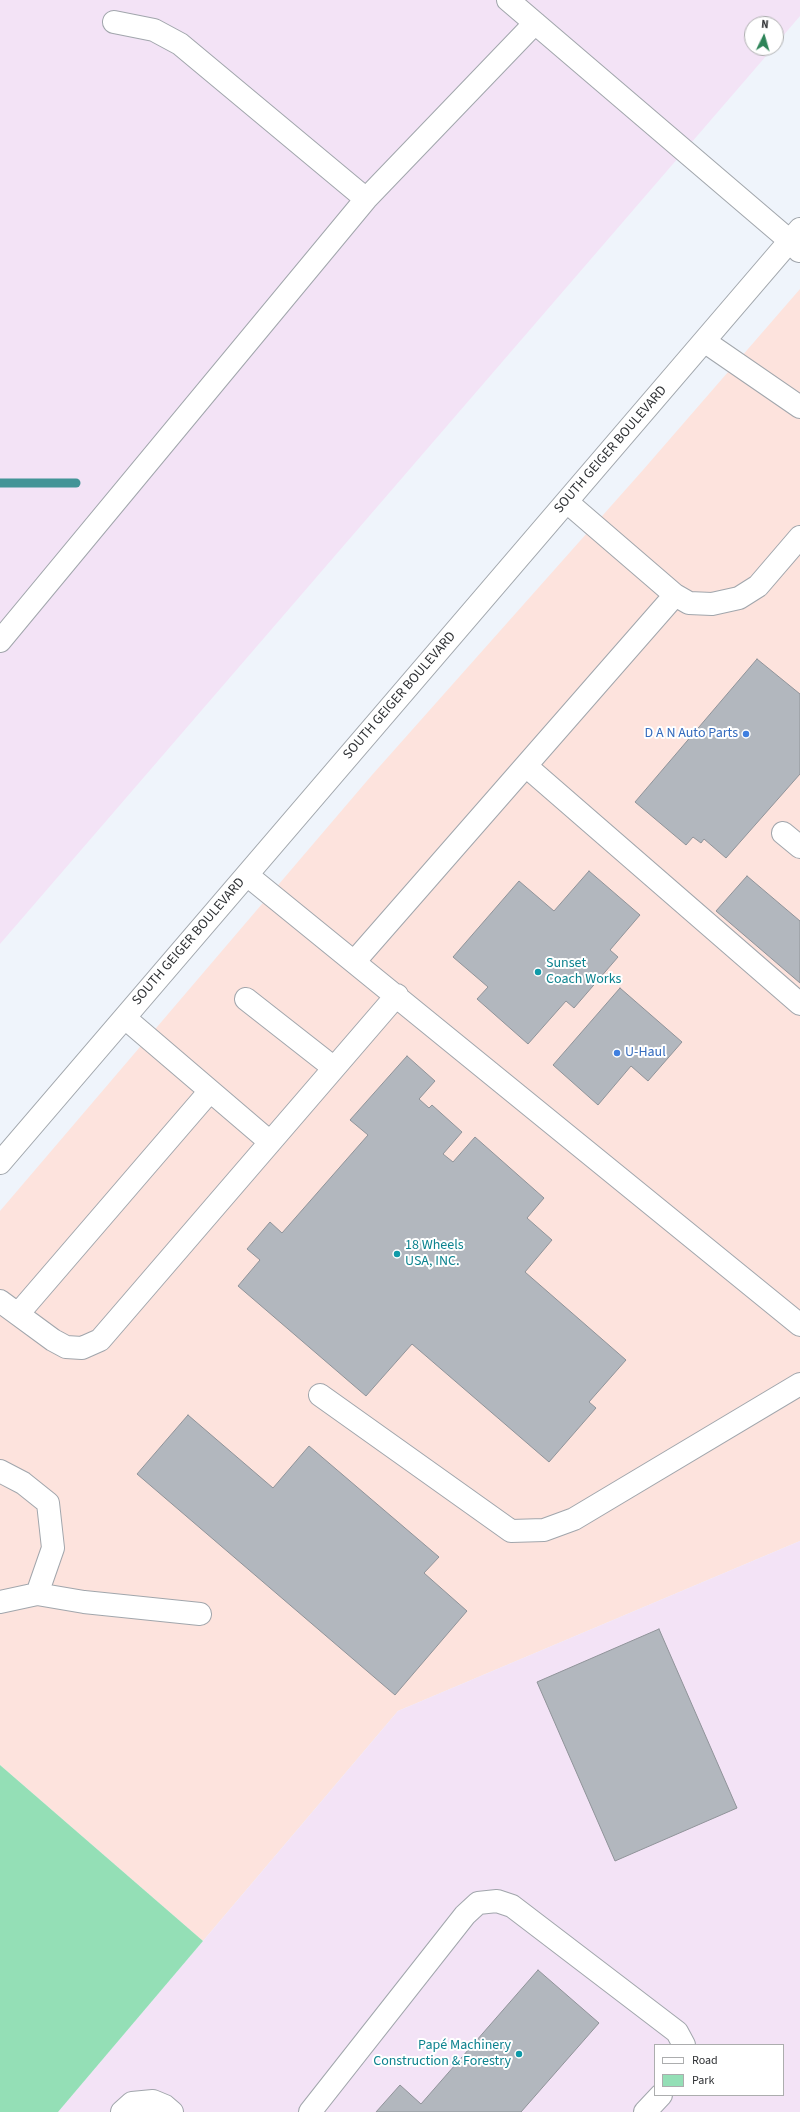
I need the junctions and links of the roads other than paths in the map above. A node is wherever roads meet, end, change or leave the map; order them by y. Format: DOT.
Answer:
graph roads {
  1 [pos="508,0"];
  2 [pos="114,22"];
  3 [pos="535,24"];
  4 [pos="366,199"];
  5 [pos="797,240"];
  6 [pos="704,341"];
  7 [pos="800,407"];
  8 [pos="567,502"];
  9 [pos="800,537"];
  10 [pos="675,595"];
  11 [pos="0,641"];
  12 [pos="526,766"];
  13 [pos="783,833"];
  14 [pos="800,847"];
  15 [pos="247,875"];
  16 [pos="354,962"];
  17 [pos="397,995"];
  18 [pos="246,999"];
  19 [pos="800,1004"];
  20 [pos="125,1018"];
  21 [pos="334,1068"];
  22 [pos="210,1091"];
  23 [pos="270,1142"];
  24 [pos="0,1163"];
  25 [pos="0,1301"];
  26 [pos="18,1314"];
  27 [pos="800,1325"];
  28 [pos="800,1384"];
  29 [pos="320,1395"];
  30 [pos="0,1471"];
  31 [pos="37,1594"];
  32 [pos="0,1602"];
  33 [pos="200,1614"];
  34 [pos="683,2044"];
  35 [pos="660,2096"];
  36 [pos="122,2112"];
  37 [pos="172,2112"];
  38 [pos="310,2112"];
  39 [pos="645,2112"];
  1 -- 3 [label="street"];
  2 -- 4 [label="street"];
  3 -- 4 [label="street"];
  3 -- 5 [label="street"];
  4 -- 11 [label="street"];
  5 -- 6 [label="street, SOUTH GEIGER BOULEVARD"];
  6 -- 7 [label="street"];
  6 -- 8 [label="street, SOUTH GEIGER BOULEVARD"];
  8 -- 10 [label="street"];
  8 -- 15 [label="street, SOUTH GEIGER BOULEVARD"];
  9 -- 10 [label="street"];
  10 -- 12 [label="street"];
  12 -- 16 [label="street"];
  12 -- 19 [label="street"];
  13 -- 14 [label="street"];
  15 -- 16 [label="street"];
  15 -- 20 [label="street, SOUTH GEIGER BOULEVARD"];
  16 -- 17 [label="street"];
  17 -- 21 [label="street"];
  17 -- 27 [label="street"];
  18 -- 21 [label="street"];
  20 -- 22 [label="street"];
  20 -- 24 [label="street, SOUTH GEIGER BOULEVARD"];
  21 -- 23 [label="street"];
  22 -- 23 [label="street"];
  22 -- 26 [label="street"];
  23 -- 26 [label="street"];
  25 -- 26 [label="street"];
  28 -- 29 [label="street"];
  30 -- 31 [label="street"];
  31 -- 32 [label="street"];
  31 -- 33 [label="street"];
  34 -- 38 [label="street"];
  35 -- 39 [label="street"];
  36 -- 37 [label="street"];
}
